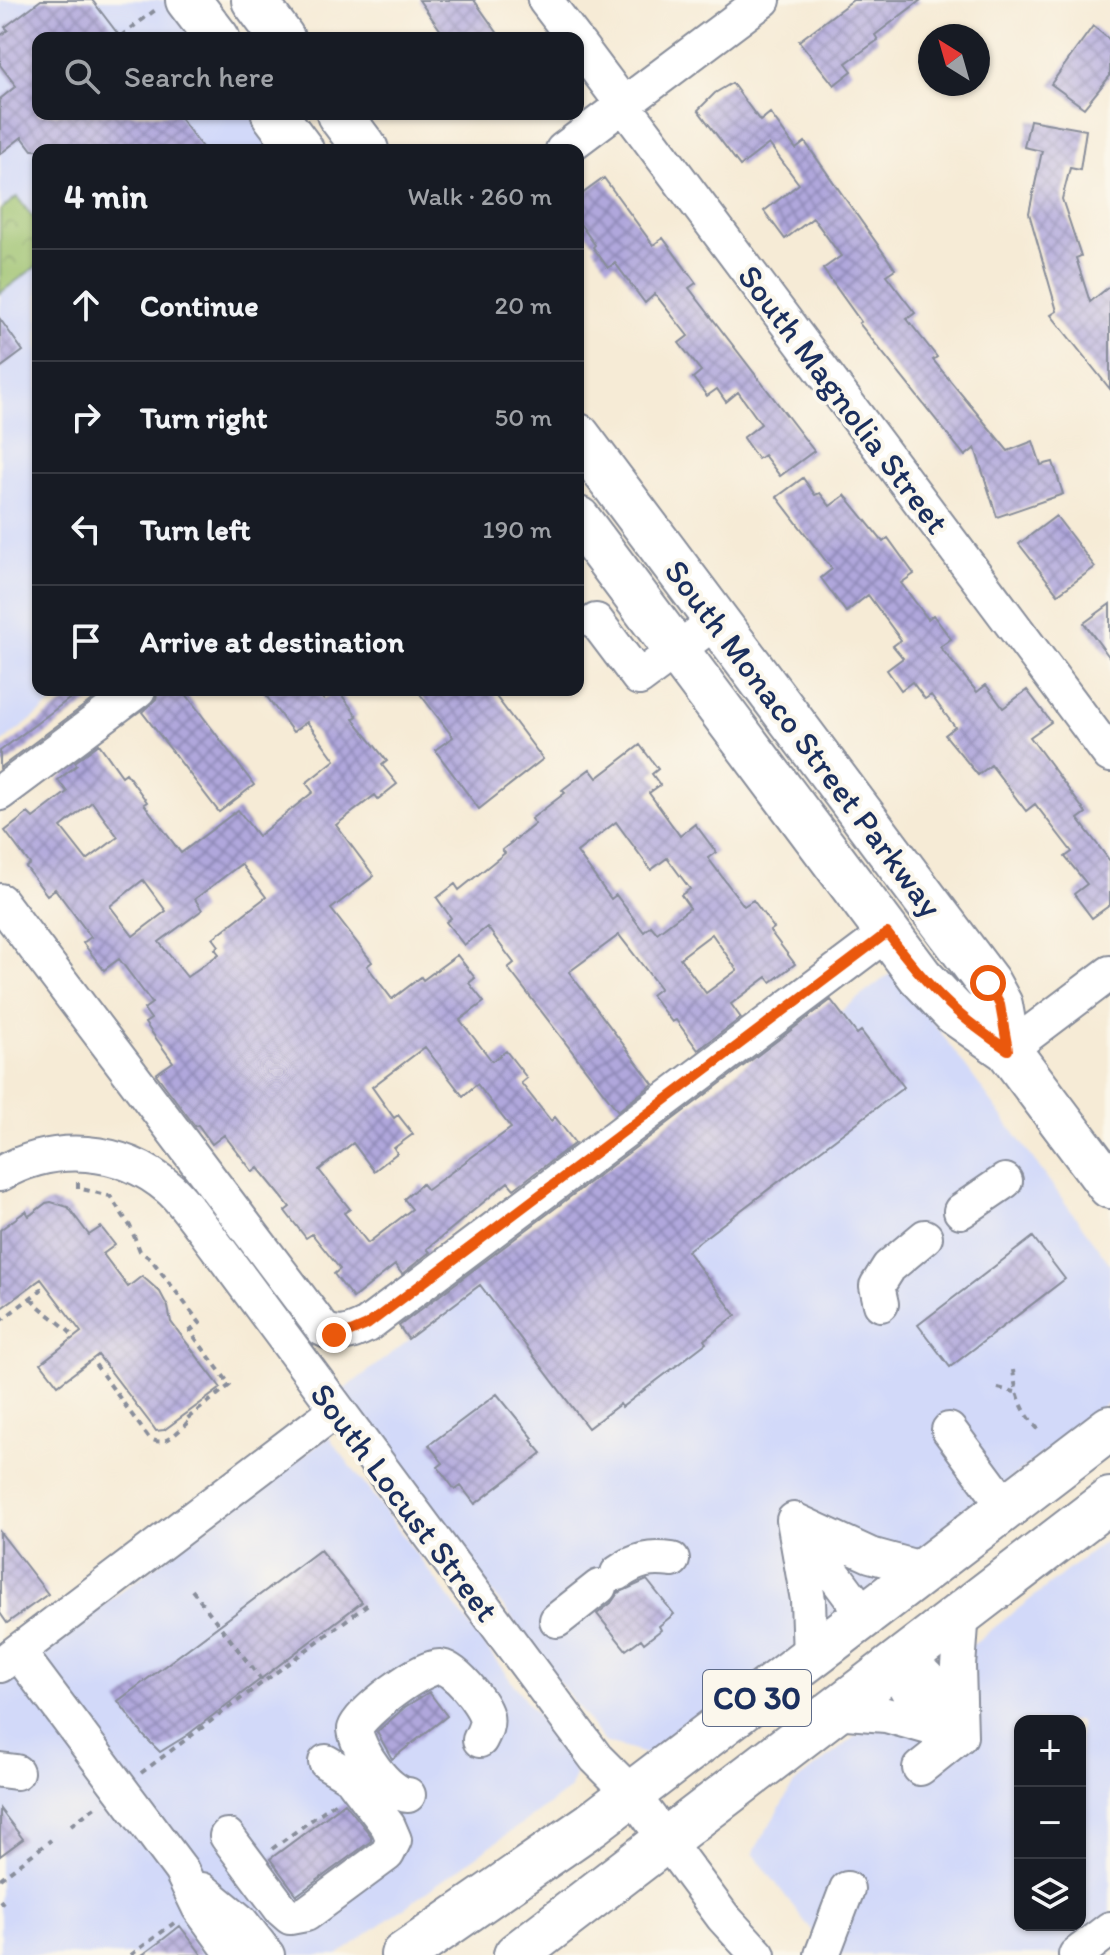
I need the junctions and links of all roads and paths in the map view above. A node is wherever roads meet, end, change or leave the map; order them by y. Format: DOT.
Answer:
graph roads {
  1 [pos="254,0"];
  2 [pos="545,0"];
  3 [pos="763,0"];
  4 [pos="176,2"];
  5 [pos="127,32"];
  6 [pos="210,32"];
  7 [pos="278,32"];
  8 [pos="569,32"];
  9 [pos="584,52"];
  10 [pos="623,104"];
  11 [pos="278,120"];
  12 [pos="344,120"];
  13 [pos="296,144"];
  14 [pos="362,144"];
  15 [pos="571,144"];
  16 [pos="584,444"];
  17 [pos="584,527"];
  18 [pos="596,621"];
  19 [pos="716,621"];
  20 [pos="675,651"];
  21 [pos="130,696"];
  22 [pos="1110,755"];
  23 [pos="0,793"];
  24 [pos="0,901"];
  25 [pos="887,933"];
  26 [pos="1110,973"];
  27 [pos="1008,1050"];
  28 [pos="0,1174"];
  29 [pos="77,1176"];
  30 [pos="1005,1181"];
  31 [pos="1110,1186"];
  32 [pos="234,1211"];
  33 [pos="961,1211"];
  34 [pos="205,1231"];
  35 [pos="925,1237"];
  36 [pos="37,1281"];
  37 [pos="31,1298"];
  38 [pos="881,1304"];
  39 [pos="0,1321"];
  40 [pos="74,1337"];
  41 [pos="92,1360"];
  42 [pos="1013,1370"];
  43 [pos="998,1388"];
  44 [pos="1015,1392"];
  45 [pos="336,1410"];
  46 [pos="1110,1428"];
  47 [pos="949,1430"];
  48 [pos="1039,1430"];
  49 [pos="1110,1500"];
  50 [pos="1006,1507"];
  51 [pos="794,1520"];
  52 [pos="672,1560"];
  53 [pos="925,1570"];
  54 [pos="192,1590"];
  55 [pos="368,1604"];
  56 [pos="962,1612"];
  57 [pos="865,1616"];
  58 [pos="557,1620"];
  59 [pos="810,1657"];
  60 [pos="9,1659"];
  61 [pos="898,1661"];
  62 [pos="263,1682"];
  63 [pos="833,1711"];
  64 [pos="960,1736"];
  65 [pos="480,1740"];
  66 [pos="326,1762"];
  67 [pos="920,1768"];
  68 [pos="133,1779"];
  69 [pos="632,1794"];
  70 [pos="408,1795"];
  71 [pos="106,1798"];
  72 [pos="339,1800"];
  73 [pos="71,1825"];
  74 [pos="227,1836"];
  75 [pos="666,1839"];
  76 [pos="51,1840"];
  77 [pos="266,1853"];
  78 [pos="181,1870"];
  79 [pos="0,1879"];
  80 [pos="847,1889"];
  81 [pos="182,1919"];
  82 [pos="1110,1929"];
  83 [pos="131,1955"];
  84 [pos="234,1955"];
  85 [pos="267,1955"];
  86 [pos="403,1955"];
  87 [pos="516,1955"];
  88 [pos="758,1955"];
  89 [pos="822,1955"];
  90 [pos="1076,1955"];
  1 -- 7 [label="main road"];
  2 -- 8 [label="street"];
  3 -- 10 [label="street"];
  4 -- 5 [label="path"];
  4 -- 6 [label="main road"];
  9 -- 10 [label="street, South Magnolia Street"];
  10 -- 15 [label="street"];
  10 -- 22 [label="street, South Magnolia Street"];
  11 -- 13 [label="main road"];
  12 -- 14 [label="main road"];
  16 -- 19 [label="main road, South Monaco Street Parkway"];
  17 -- 20 [label="main road, South Monaco Street Parkway"];
  18 -- 20 [label="street"];
  19 -- 20 [label="street"];
  19 -- 27 [label="main road, South Monaco Street Parkway"];
  20 -- 25 [label="main road, South Monaco Street Parkway"];
  21 -- 23 [label="street"];
  24 -- 32 [label="street"];
  25 -- 27 [label="main road, South Monaco Street Parkway"];
  25 -- 32 [label="street"];
  26 -- 27 [label="street"];
  27 -- 31 [label="main road, South Monaco Street Parkway"];
  28 -- 34 [label="street, South Locust Street"];
  29 -- 41 [label="path"];
  30 -- 33 [label="street"];
  32 -- 34 [label="street"];
  34 -- 45 [label="street, South Locust Street"];
  35 -- 38 [label="street"];
  36 -- 37 [label="path"];
  37 -- 39 [label="path"];
  37 -- 40 [label="path"];
  42 -- 44 [label="path"];
  43 -- 44 [label="path"];
  44 -- 48 [label="path"];
  45 -- 60 [label="street"];
  45 -- 69 [label="street, South Locust Street"];
  46 -- 50 [label="main road, CO 30"];
  47 -- 50 [label="street"];
  49 -- 56 [label="main road, CO 30"];
  50 -- 53 [label="main road, CO 30"];
  51 -- 53 [label="street"];
  51 -- 57 [label="street"];
  51 -- 59 [label="street"];
  52 -- 58 [label="street"];
  53 -- 57 [label="main road, CO 30"];
  54 -- 62 [label="path"];
  55 -- 62 [label="path"];
  56 -- 61 [label="main road, CO 30"];
  56 -- 64 [label="street"];
  57 -- 59 [label="main road, CO 30"];
  59 -- 69 [label="main road, CO 30"];
  60 -- 78 [label="street"];
  61 -- 63 [label="main road, CO 30"];
  61 -- 64 [label="street"];
  62 -- 68 [label="path"];
  63 -- 64 [label="street"];
  63 -- 75 [label="main road, CO 30"];
  64 -- 67 [label="street"];
  65 -- 70 [label="street"];
  66 -- 74 [label="street"];
  69 -- 75 [label="street, South Locust Street"];
  69 -- 86 [label="main road, CO 30"];
  71 -- 73 [label="path"];
  72 -- 77 [label="path"];
  75 -- 87 [label="main road, CO 30"];
  75 -- 88 [label="street, South Locust Street"];
  76 -- 79 [label="path"];
  78 -- 84 [label="street"];
  78 -- 85 [label="street"];
  80 -- 89 [label="street"];
  81 -- 83 [label="path"];
  82 -- 90 [label="street"];
}
